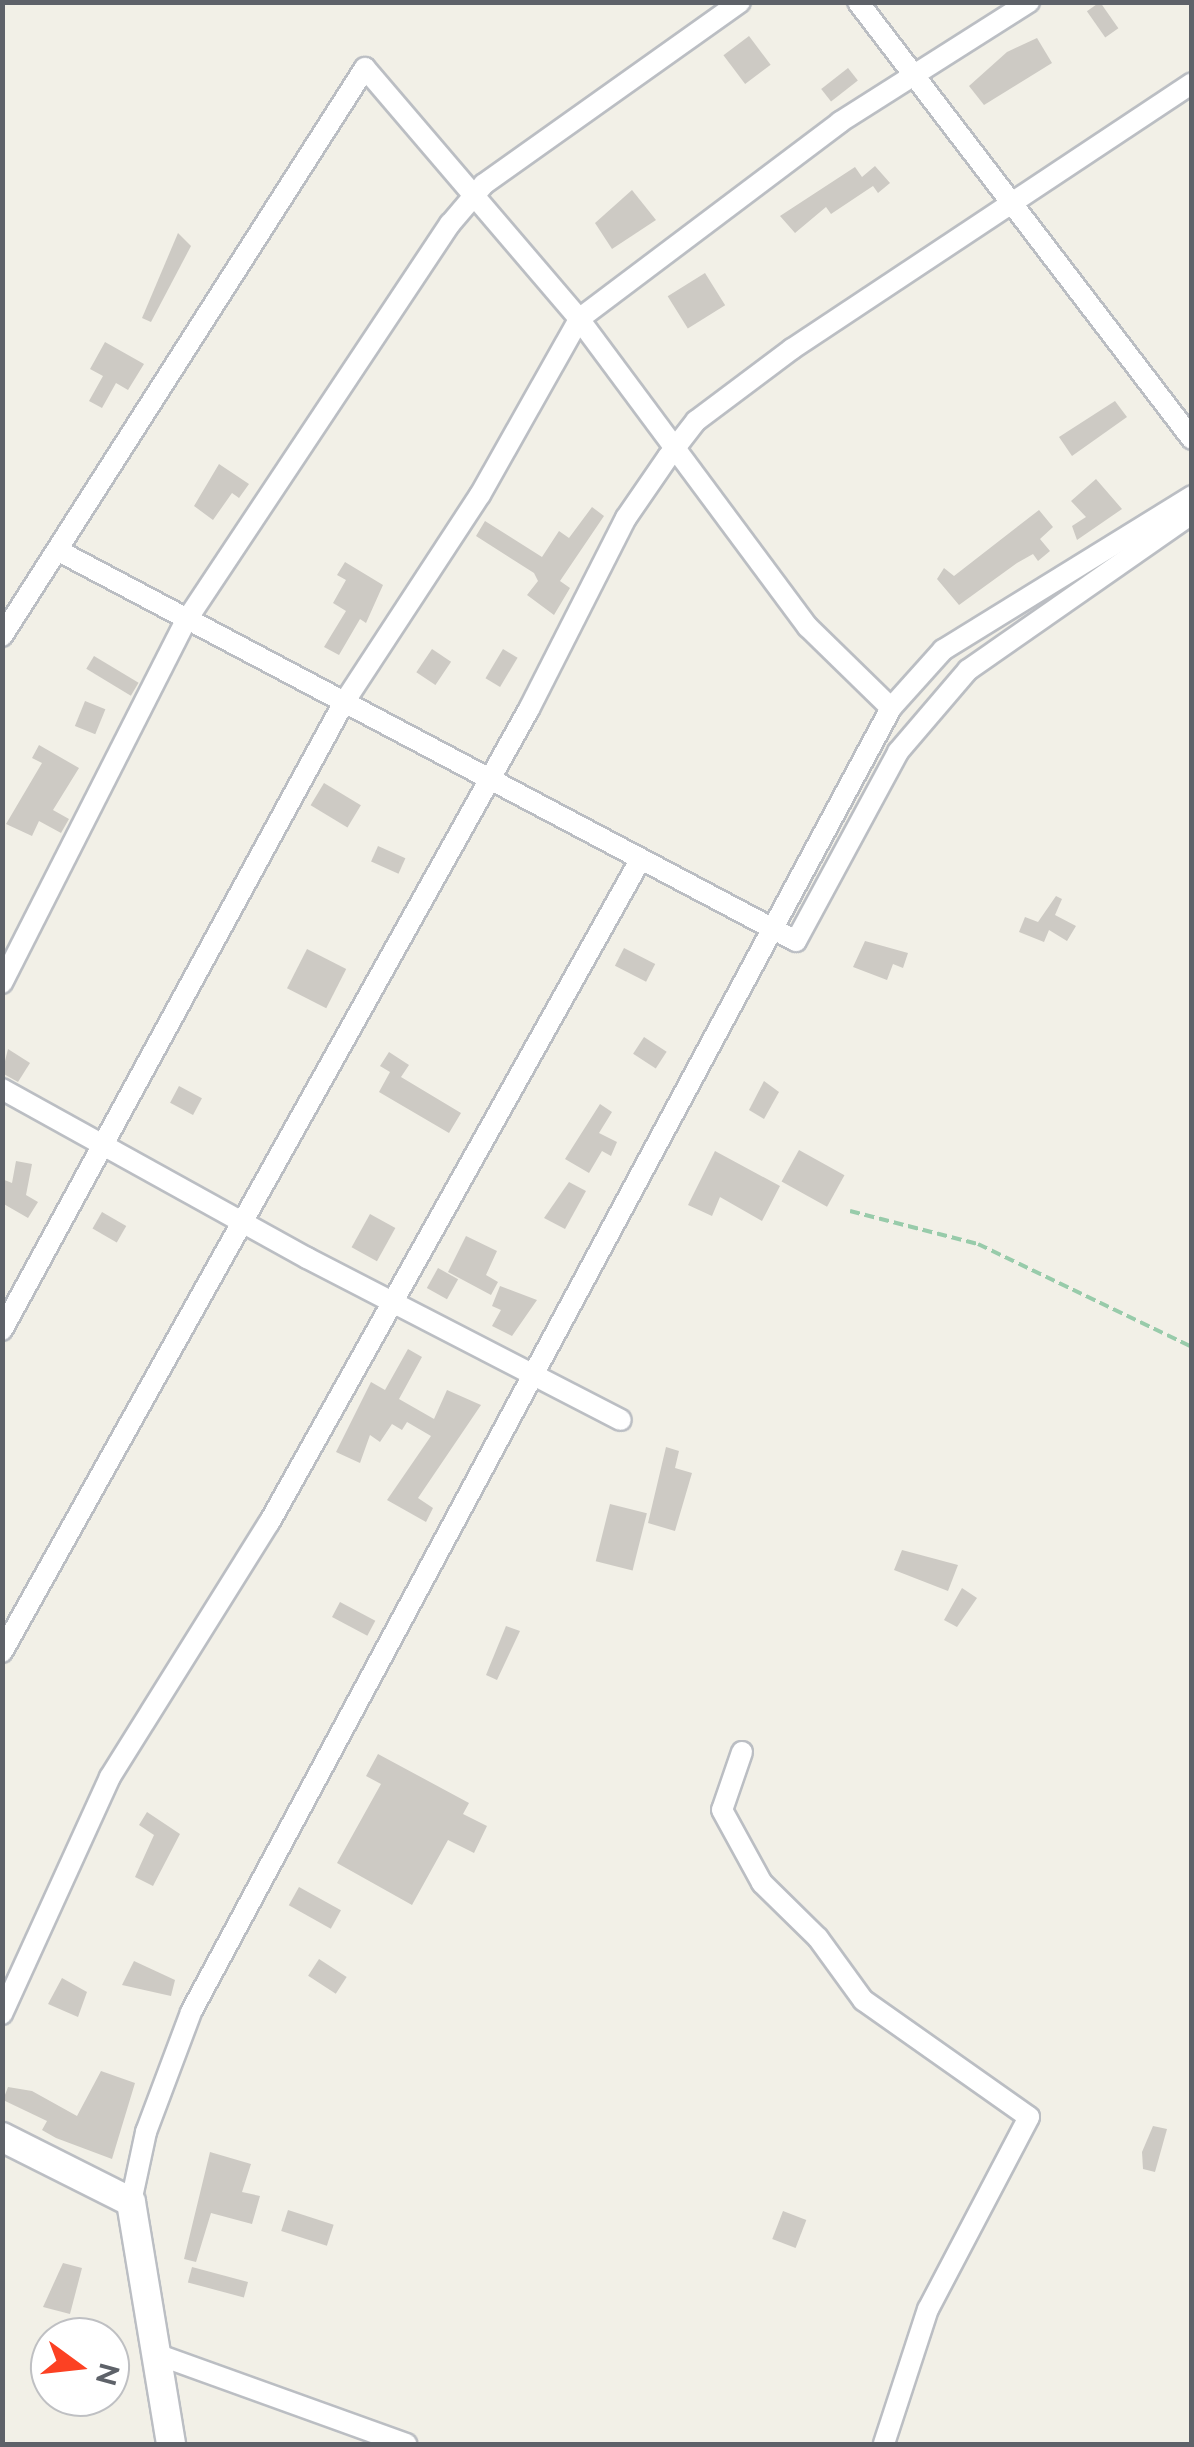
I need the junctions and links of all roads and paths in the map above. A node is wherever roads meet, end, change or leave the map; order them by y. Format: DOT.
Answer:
graph roads {
  1 [pos="740,2"];
  2 [pos="858,2"];
  3 [pos="1028,2"];
  4 [pos="920,75"];
  5 [pos="1192,83"];
  6 [pos="476,194"];
  7 [pos="1014,205"];
  8 [pos="578,319"];
  9 [pos="1192,438"];
  10 [pos="674,450"];
  11 [pos="1192,496"];
  12 [pos="1192,514"];
  13 [pos="57,550"];
  14 [pos="186,621"];
  15 [pos="2,636"];
  16 [pos="342,704"];
  17 [pos="891,708"];
  18 [pos="488,782"];
  19 [pos="639,862"];
  20 [pos="771,932"];
  21 [pos="2,983"];
  22 [pos="2,1089"];
  23 [pos="106,1148"];
  24 [pos="850,1211"];
  25 [pos="244,1222"];
  26 [pos="394,1300"];
  27 [pos="2,1330"];
  28 [pos="1192,1348"];
  29 [pos="531,1376"];
  30 [pos="621,1420"];
  31 [pos="2,1652"];
  32 [pos="742,1752"];
  33 [pos="2,2014"];
  34 [pos="2,2137"];
  35 [pos="132,2202"];
  36 [pos="160,2355"];
  37 [pos="171,2444"];
  38 [pos="406,2444"];
  39 [pos="884,2444"];
  1 -- 6 [label="street"];
  2 -- 4 [label="street"];
  3 -- 4 [label="street"];
  4 -- 7 [label="street"];
  4 -- 8 [label="street"];
  5 -- 7 [label="street"];
  6 -- 8 [label="street"];
  6 -- 13 [label="street"];
  6 -- 14 [label="street"];
  7 -- 9 [label="street"];
  7 -- 10 [label="street"];
  8 -- 10 [label="street"];
  8 -- 16 [label="street"];
  10 -- 17 [label="street"];
  10 -- 18 [label="street"];
  11 -- 17 [label="street"];
  12 -- 20 [label="street"];
  13 -- 14 [label="street"];
  13 -- 15 [label="street"];
  14 -- 16 [label="street"];
  14 -- 21 [label="street"];
  16 -- 18 [label="street"];
  16 -- 23 [label="street"];
  17 -- 20 [label="street"];
  18 -- 19 [label="street"];
  18 -- 25 [label="street"];
  19 -- 20 [label="street"];
  19 -- 26 [label="street"];
  20 -- 29 [label="street"];
  22 -- 23 [label="street"];
  23 -- 25 [label="street"];
  23 -- 27 [label="street"];
  24 -- 28 [label="path"];
  25 -- 26 [label="street"];
  25 -- 31 [label="street"];
  26 -- 29 [label="street"];
  26 -- 33 [label="street"];
  29 -- 30 [label="street"];
  29 -- 35 [label="street"];
  32 -- 39 [label="street"];
  34 -- 35 [label="street"];
  35 -- 36 [label="street"];
  36 -- 37 [label="street"];
  36 -- 38 [label="street"];
}
